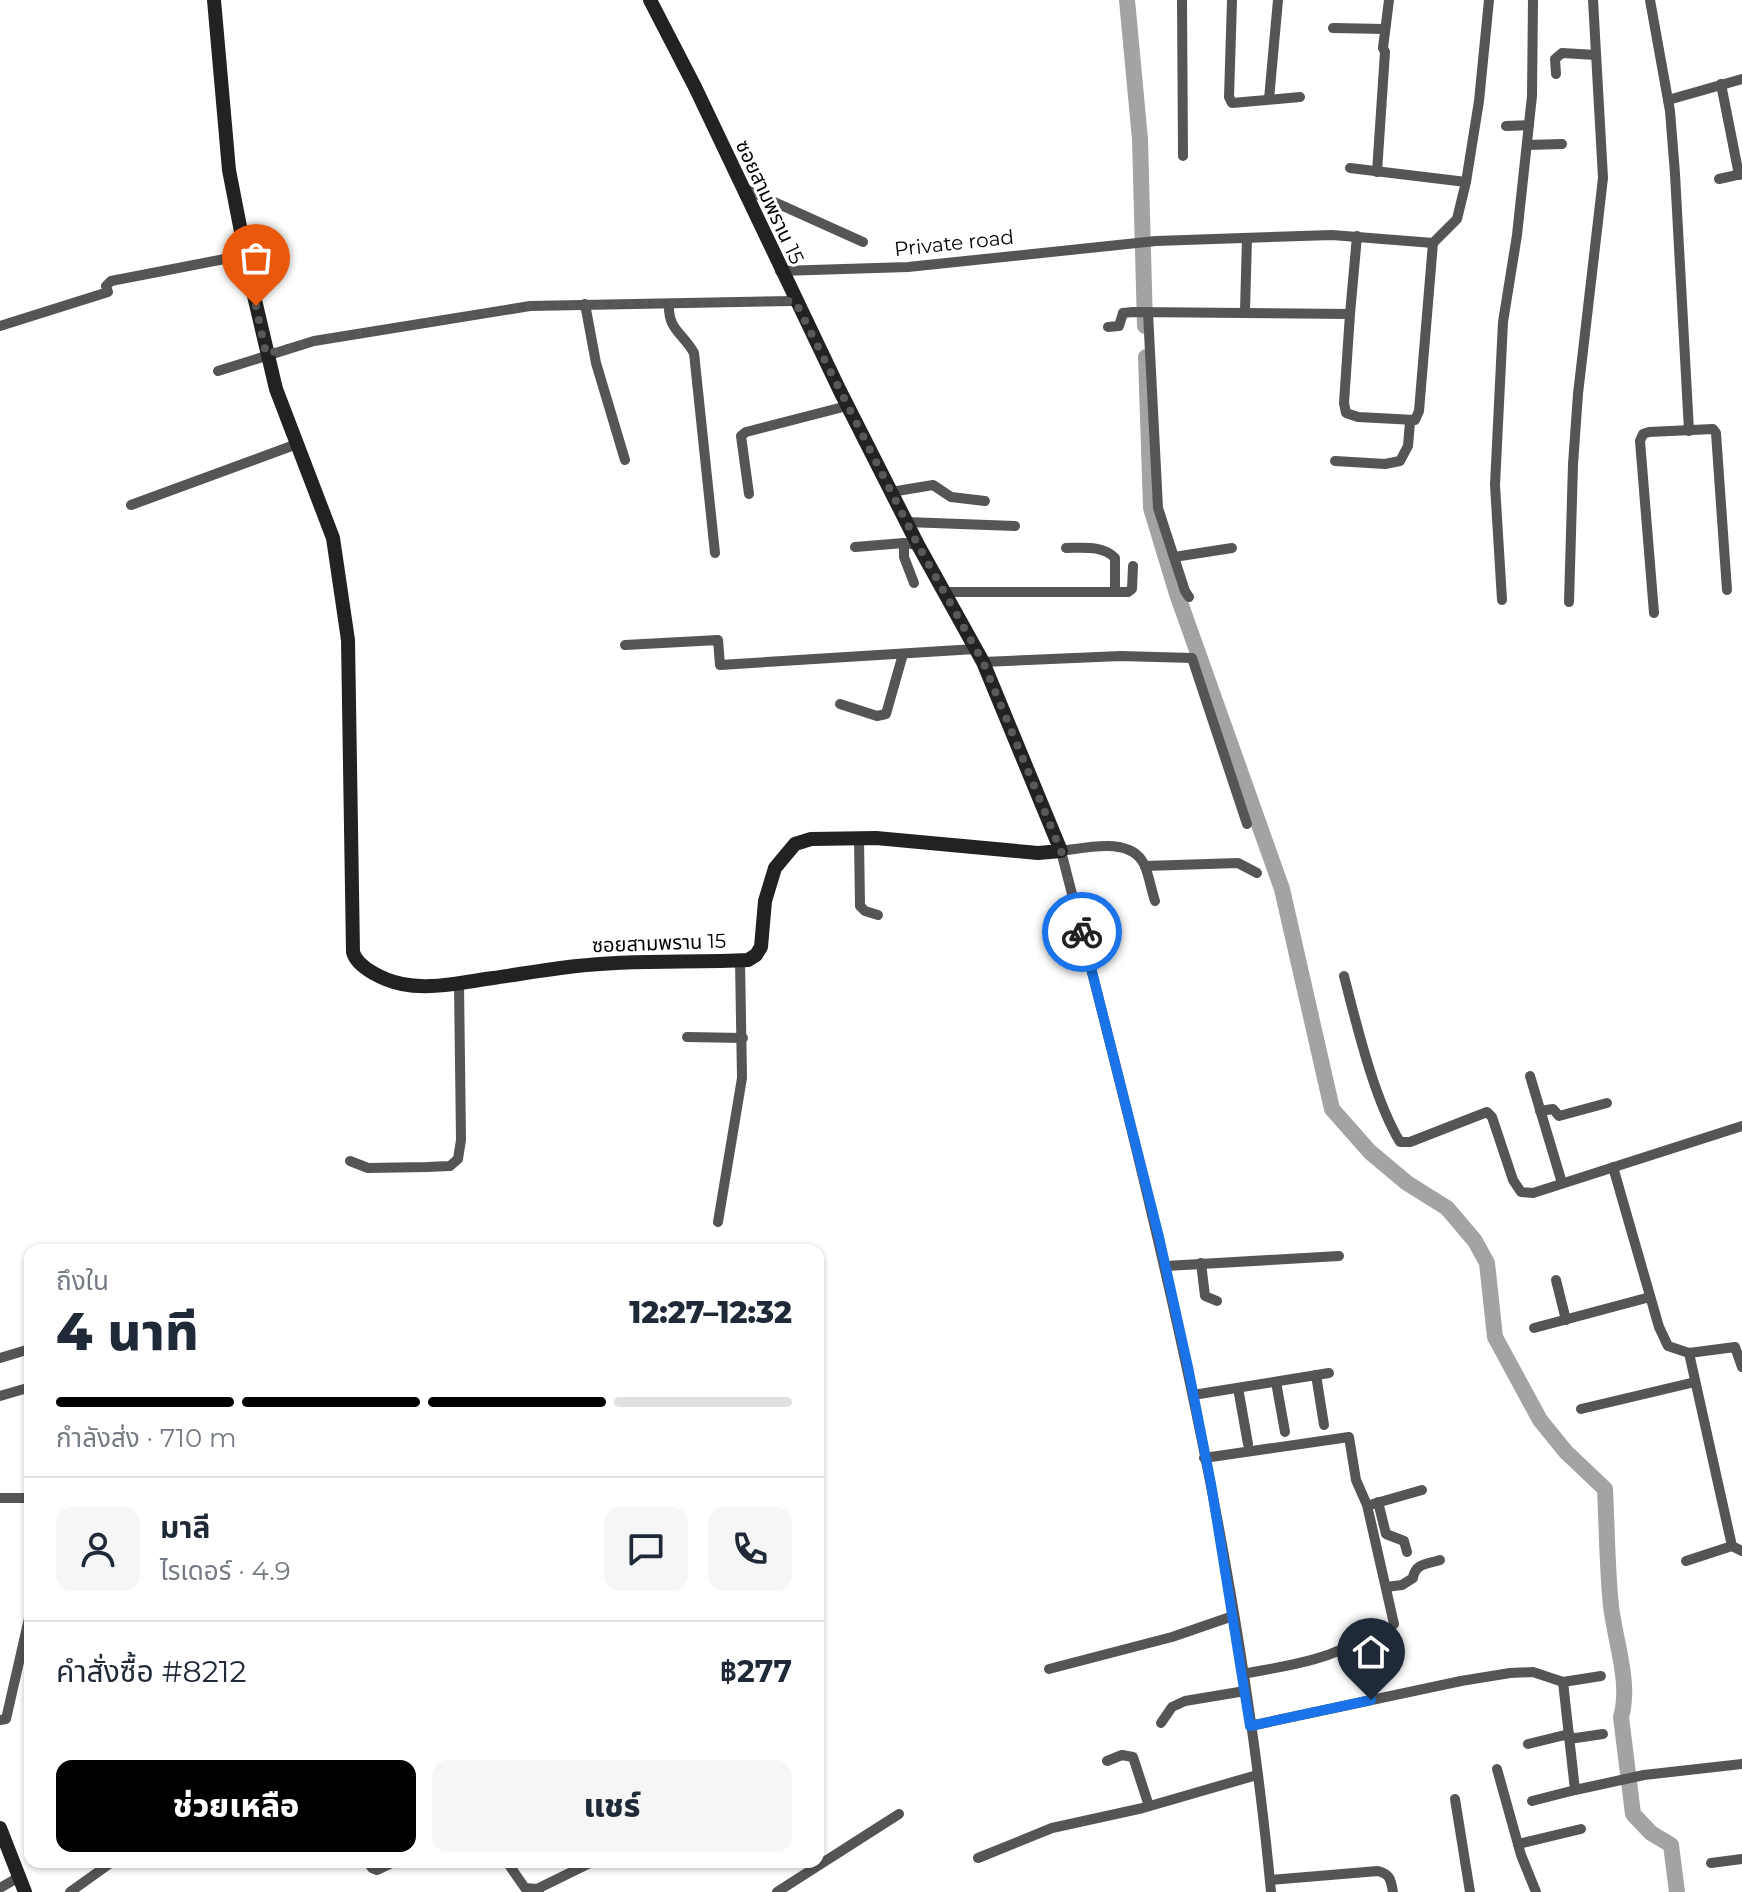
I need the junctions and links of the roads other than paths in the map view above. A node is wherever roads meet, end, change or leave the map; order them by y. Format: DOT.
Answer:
graph roads {
  1 [pos="214,0"];
  2 [pos="650,0"];
  3 [pos="1182,0"];
  4 [pos="1232,0"];
  5 [pos="1278,0"];
  6 [pos="1389,0"];
  7 [pos="1489,0"];
  8 [pos="1533,0"];
  9 [pos="1593,0"];
  10 [pos="1650,0"];
  11 [pos="1333,28"];
  12 [pos="1385,29"];
  13 [pos="1596,55"];
  14 [pos="1556,74"];
  15 [pos="1742,79"];
  16 [pos="1721,84"];
  17 [pos="1300,97"];
  18 [pos="1269,99"];
  19 [pos="1668,100"];
  20 [pos="1529,125"];
  21 [pos="1506,126"];
  22 [pos="1562,144"];
  23 [pos="1527,145"];
  24 [pos="1183,156"];
  25 [pos="1350,168"];
  26 [pos="1377,172"];
  27 [pos="1740,174"];
  28 [pos="1719,179"];
  29 [pos="1466,182"];
  30 [pos="741,187"];
  31 [pos="1357,236"];
  32 [pos="1247,238"];
  33 [pos="863,242"];
  34 [pos="1433,243"];
  35 [pos="245,255"];
  36 [pos="780,271"];
  37 [pos="795,301"];
  38 [pos="585,304"];
  39 [pos="669,305"];
  40 [pos="1245,311"];
  41 [pos="1147,312"];
  42 [pos="1350,314"];
  43 [pos="0,326"];
  44 [pos="1108,327"];
  45 [pos="266,354"];
  46 [pos="218,371"];
  47 [pos="847,406"];
  48 [pos="1410,422"];
  49 [pos="1689,431"];
  50 [pos="297,444"];
  51 [pos="625,460"];
  52 [pos="1335,461"];
  53 [pos="891,492"];
  54 [pos="749,494"];
  55 [pos="985,501"];
  56 [pos="131,505"];
  57 [pos="906,522"];
  58 [pos="1015,526"];
  59 [pos="911,544"];
  60 [pos="855,547"];
  61 [pos="1066,548"];
  62 [pos="1232,548"];
  63 [pos="715,553"];
  64 [pos="1174,557"];
  65 [pos="1133,566"];
  66 [pos="914,583"];
  67 [pos="1727,590"];
  68 [pos="944,592"];
  69 [pos="1115,592"];
  70 [pos="1189,597"];
  71 [pos="1502,600"];
  72 [pos="1569,602"];
  73 [pos="1654,613"];
  74 [pos="625,645"];
  75 [pos="903,654"];
  76 [pos="979,655"];
  77 [pos="840,704"];
  78 [pos="1247,824"];
  79 [pos="859,838"];
  80 [pos="1061,851"];
  81 [pos="1145,866"];
  82 [pos="1257,873"];
  83 [pos="1155,901"];
  84 [pos="878,915"];
  85 [pos="740,960"];
  86 [pos="1344,976"];
  87 [pos="459,984"];
  88 [pos="687,1037"];
  89 [pos="743,1038"];
  90 [pos="1530,1076"];
  91 [pos="1607,1103"];
  92 [pos="1540,1111"];
  93 [pos="1742,1126"];
  94 [pos="350,1161"];
  95 [pos="1613,1167"];
  96 [pos="1562,1183"];
  97 [pos="718,1222"];
  98 [pos="1339,1256"];
  99 [pos="1201,1263"];
  100 [pos="1166,1266"];
  101 [pos="1556,1280"];
  102 [pos="1650,1297"];
  103 [pos="1217,1301"];
  104 [pos="1566,1320"];
  105 [pos="1534,1328"];
  106 [pos="24,1351"];
  107 [pos="1689,1353"];
  108 [pos="0,1358"];
  109 [pos="1742,1367"];
  110 [pos="1329,1373"];
  111 [pos="1316,1375"];
  112 [pos="1276,1382"];
  113 [pos="1695,1382"];
  114 [pos="1238,1388"];
  115 [pos="24,1389"];
  116 [pos="1193,1395"];
  117 [pos="0,1396"];
  118 [pos="1581,1409"];
  119 [pos="1324,1425"];
  120 [pos="1285,1432"];
  121 [pos="1248,1444"];
  122 [pos="1204,1458"];
  123 [pos="1422,1490"];
  124 [pos="0,1498"];
  125 [pos="24,1498"];
  126 [pos="1372,1504"];
  127 [pos="1737,1548"];
  128 [pos="1407,1552"];
  129 [pos="1440,1560"];
  130 [pos="1686,1561"];
  131 [pos="1386,1587"];
  132 [pos="1233,1616"];
  133 [pos="1394,1624"];
  134 [pos="1363,1638"];
  135 [pos="24,1640"];
  136 [pos="1049,1669"];
  137 [pos="1243,1674"];
  138 [pos="1601,1676"];
  139 [pos="1563,1682"];
  140 [pos="1245,1691"];
  141 [pos="0,1720"];
  142 [pos="1161,1723"];
  143 [pos="1250,1726"];
  144 [pos="1603,1734"];
  145 [pos="1569,1736"];
  146 [pos="1528,1744"];
  147 [pos="1107,1761"];
  148 [pos="1742,1764"];
  149 [pos="1497,1769"];
  150 [pos="1257,1775"];
  151 [pos="1575,1790"];
  152 [pos="1455,1799"];
  153 [pos="1532,1801"];
  154 [pos="1149,1806"];
  155 [pos="899,1814"];
  156 [pos="0,1828"];
  157 [pos="1581,1829"];
  158 [pos="1518,1844"];
  159 [pos="978,1858"];
  160 [pos="1742,1859"];
  161 [pos="824,1862"];
  162 [pos="1711,1863"];
  163 [pos="104,1868"];
  164 [pos="511,1868"];
  165 [pos="580,1868"];
  166 [pos="815,1868"];
  167 [pos="16,1880"];
  168 [pos="1270,1880"];
  169 [pos="0,1888"];
  170 [pos="538,1890"];
  171 [pos="25,1892"];
  172 [pos="70,1892"];
  173 [pos="777,1892"];
  174 [pos="1271,1892"];
  175 [pos="1393,1892"];
  176 [pos="1470,1892"];
  177 [pos="1536,1892"];
  1 -- 35 [label="street, ซอยสามพราน 15"];
  2 -- 30 [label="street, ซอยสามพราน 15"];
  3 -- 24 [label="street"];
  4 -- 18 [label="street"];
  5 -- 18 [label="street"];
  6 -- 12 [label="street"];
  7 -- 29 [label="street"];
  8 -- 20 [label="street"];
  9 -- 13 [label="street"];
  10 -- 19 [label="street"];
  11 -- 12 [label="street"];
  12 -- 26 [label="street"];
  13 -- 14 [label="street"];
  13 -- 72 [label="street"];
  15 -- 16 [label="street"];
  16 -- 19 [label="street"];
  16 -- 27 [label="street"];
  17 -- 18 [label="street"];
  19 -- 49 [label="street"];
  20 -- 21 [label="street"];
  20 -- 23 [label="street"];
  22 -- 23 [label="street"];
  23 -- 71 [label="street"];
  25 -- 26 [label="street"];
  26 -- 29 [label="street"];
  27 -- 28 [label="street"];
  29 -- 34 [label="street"];
  30 -- 33 [label="street"];
  30 -- 36 [label="street, ซอยสามพราน 15"];
  31 -- 32 [label="street, Private road"];
  31 -- 34 [label="street, Private road"];
  31 -- 42 [label="street"];
  32 -- 36 [label="street, Private road"];
  32 -- 40 [label="street"];
  34 -- 48 [label="street"];
  35 -- 43 [label="street"];
  35 -- 45 [label="street, ซอยสามพราน 15"];
  36 -- 37 [label="street, ซอยสามพราน 15"];
  37 -- 39 [label="street"];
  37 -- 47 [label="street, ซอยสามพราน 15"];
  38 -- 39 [label="street"];
  38 -- 45 [label="street"];
  38 -- 51 [label="street"];
  39 -- 63 [label="street"];
  40 -- 41 [label="street"];
  40 -- 42 [label="street"];
  41 -- 44 [label="street"];
  41 -- 64 [label="street"];
  42 -- 48 [label="street"];
  45 -- 46 [label="street"];
  45 -- 50 [label="street, ซอยสามพราน 15"];
  47 -- 53 [label="street, ซอยสามพราน 15"];
  47 -- 54 [label="street"];
  48 -- 52 [label="street"];
  49 -- 67 [label="street"];
  49 -- 73 [label="street"];
  50 -- 56 [label="street"];
  50 -- 87 [label="street, ซอยสามพราน 15"];
  53 -- 55 [label="street"];
  53 -- 57 [label="street, ซอยสามพราน 15"];
  57 -- 58 [label="street"];
  57 -- 59 [label="street, ซอยสามพราน 15"];
  59 -- 60 [label="street"];
  59 -- 66 [label="street"];
  59 -- 68 [label="street, ซอยสามพราน 15"];
  61 -- 69 [label="street"];
  62 -- 64 [label="street"];
  64 -- 70 [label="street"];
  65 -- 69 [label="street"];
  68 -- 69 [label="street"];
  68 -- 76 [label="street, ซอยสามพราน 15"];
  74 -- 75 [label="street"];
  75 -- 76 [label="street"];
  75 -- 77 [label="street"];
  76 -- 78 [label="street"];
  76 -- 80 [label="street, ซอยสามพราน 15"];
  79 -- 80 [label="street, ซอยสามพราน 15"];
  79 -- 84 [label="street"];
  79 -- 85 [label="street, ซอยสามพราน 15"];
  80 -- 81 [label="street"];
  80 -- 100 [label="street"];
  81 -- 82 [label="street"];
  81 -- 83 [label="street"];
  85 -- 87 [label="street, ซอยสามพราน 15"];
  85 -- 89 [label="street"];
  86 -- 96 [label="street"];
  87 -- 94 [label="street"];
  88 -- 89 [label="street"];
  89 -- 97 [label="street"];
  90 -- 92 [label="street"];
  91 -- 92 [label="street"];
  92 -- 96 [label="street"];
  93 -- 95 [label="street"];
  95 -- 96 [label="street"];
  95 -- 102 [label="street"];
  98 -- 99 [label="street"];
  99 -- 100 [label="street"];
  99 -- 103 [label="street"];
  100 -- 116 [label="street"];
  101 -- 104 [label="street"];
  102 -- 104 [label="street"];
  102 -- 107 [label="street"];
  104 -- 105 [label="street"];
  106 -- 108 [label="street"];
  107 -- 109 [label="street"];
  107 -- 113 [label="street"];
  110 -- 111 [label="street"];
  111 -- 112 [label="street"];
  111 -- 119 [label="street"];
  112 -- 114 [label="street"];
  112 -- 120 [label="street"];
  113 -- 118 [label="street"];
  113 -- 127 [label="street"];
  114 -- 116 [label="street"];
  114 -- 121 [label="street"];
  115 -- 117 [label="street"];
  116 -- 122 [label="street"];
  122 -- 126 [label="street"];
  122 -- 132 [label="street"];
  123 -- 126 [label="street"];
  124 -- 125 [label="street"];
  126 -- 128 [label="street"];
  126 -- 131 [label="street"];
  127 -- 130 [label="street"];
  129 -- 131 [label="street"];
  131 -- 133 [label="street"];
  132 -- 136 [label="street"];
  132 -- 137 [label="street"];
  134 -- 137 [label="street"];
  135 -- 141 [label="street"];
  137 -- 140 [label="street"];
  138 -- 139 [label="street"];
  139 -- 143 [label="street"];
  139 -- 145 [label="street"];
  140 -- 142 [label="street"];
  140 -- 143 [label="street"];
  143 -- 150 [label="street"];
  144 -- 145 [label="street"];
  145 -- 146 [label="street"];
  145 -- 151 [label="street"];
  147 -- 154 [label="street"];
  148 -- 151 [label="street"];
  149 -- 158 [label="street"];
  150 -- 154 [label="street"];
  150 -- 168 [label="street"];
  151 -- 153 [label="street"];
  152 -- 176 [label="street"];
  154 -- 159 [label="street"];
  155 -- 161 [label="street"];
  156 -- 167 [label="street"];
  157 -- 158 [label="street"];
  158 -- 177 [label="street"];
  160 -- 162 [label="street"];
  163 -- 172 [label="street"];
  164 -- 170 [label="street"];
  165 -- 170 [label="street"];
  166 -- 173 [label="street"];
  167 -- 169 [label="street"];
  167 -- 171 [label="street"];
  168 -- 174 [label="street"];
  168 -- 175 [label="street"];
}
